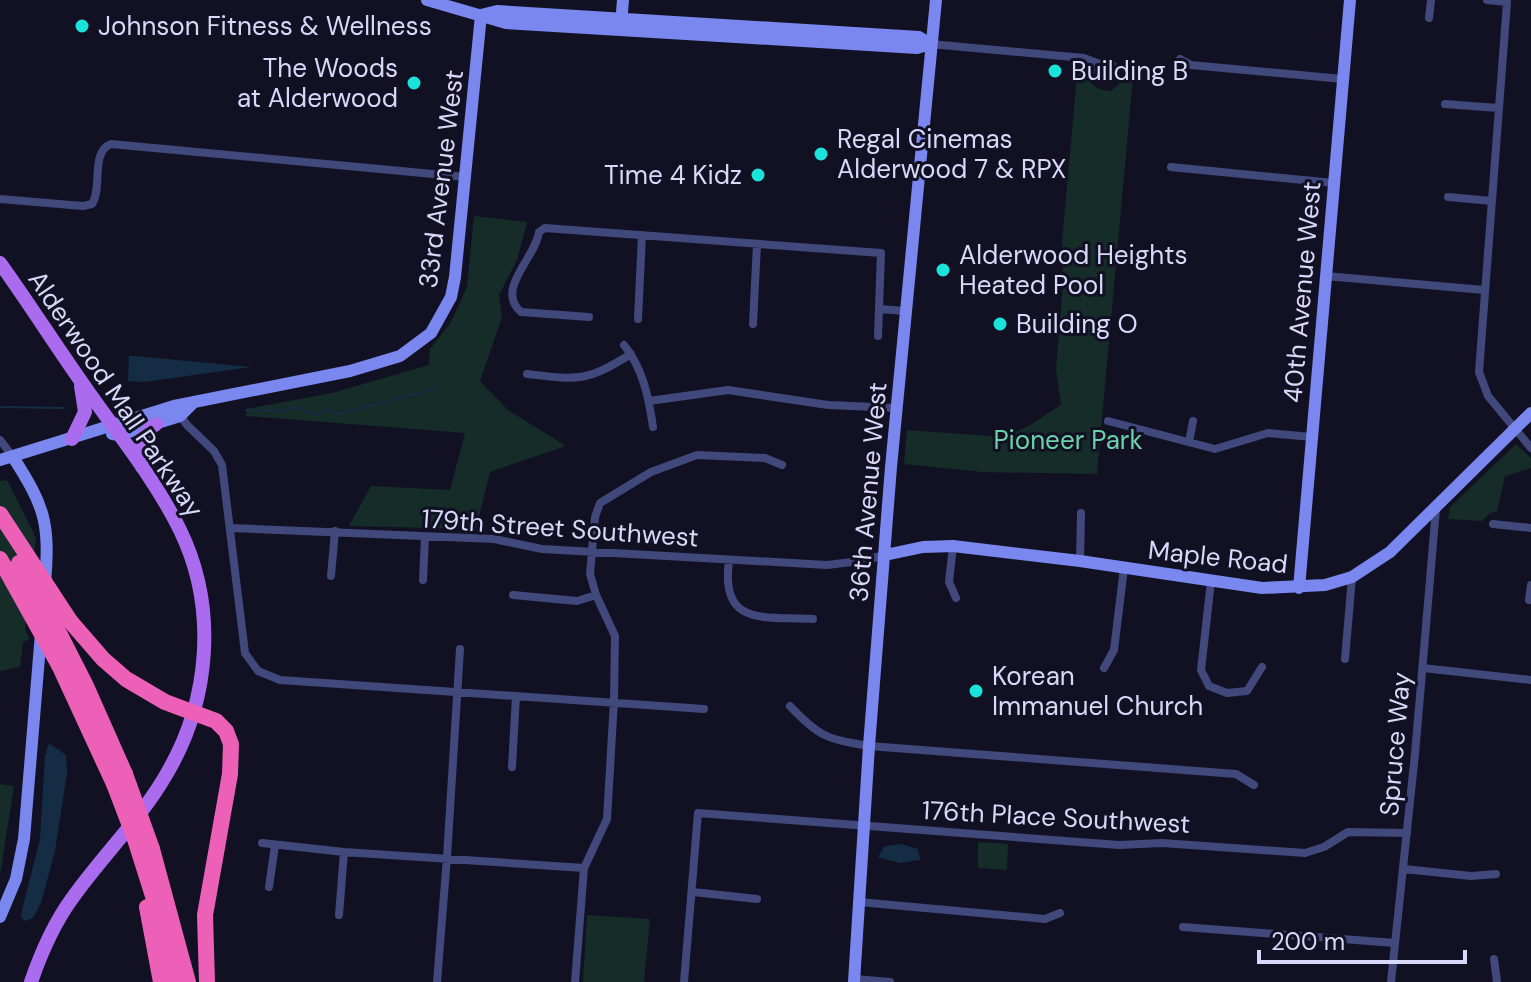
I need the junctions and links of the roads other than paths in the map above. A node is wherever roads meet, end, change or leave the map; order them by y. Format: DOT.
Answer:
graph roads {
  1 [pos="427,0"];
  2 [pos="623,0"];
  3 [pos="1350,0"];
  4 [pos="1431,0"];
  5 [pos="1487,0"];
  6 [pos="934,2"];
  7 [pos="1507,2"];
  8 [pos="481,15"];
  9 [pos="1429,18"];
  10 [pos="621,24"];
  11 [pos="725,26"];
  12 [pos="837,32"];
  13 [pos="792,40"];
  14 [pos="930,44"];
  15 [pos="1180,59"];
  16 [pos="1100,64"];
  17 [pos="1343,79"];
  18 [pos="1445,104"];
  19 [pos="1498,108"];
  20 [pos="1171,167"];
  21 [pos="465,177"];
  22 [pos="1334,183"];
  23 [pos="1448,197"];
  24 [pos="0,199"];
  25 [pos="1492,201"];
  26 [pos="642,235"];
  27 [pos="757,244"];
  28 [pos="0,263"];
  29 [pos="1326,276"];
  30 [pos="1484,290"];
  31 [pos="880,309"];
  32 [pos="905,311"];
  33 [pos="589,317"];
  34 [pos="638,319"];
  35 [pos="753,324"];
  36 [pos="878,336"];
  37 [pos="624,345"];
  38 [pos="631,354"];
  39 [pos="527,374"];
  40 [pos="81,381"];
  41 [pos="649,401"];
  42 [pos="897,408"];
  43 [pos="177,411"];
  44 [pos="1531,413"];
  45 [pos="1108,421"];
  46 [pos="1193,421"];
  47 [pos="156,424"];
  48 [pos="653,427"];
  49 [pos="1514,428"];
  50 [pos="115,429"];
  51 [pos="1312,437"];
  52 [pos="72,439"];
  53 [pos="0,440"];
  54 [pos="1189,442"];
  55 [pos="1531,448"];
  56 [pos="13,457"];
  57 [pos="0,460"];
  58 [pos="782,465"];
  59 [pos="142,467"];
  60 [pos="1436,509"];
  61 [pos="1081,513"];
  62 [pos="0,514"];
  63 [pos="1493,524"];
  64 [pos="231,528"];
  65 [pos="1531,528"];
  66 [pos="335,531"];
  67 [pos="0,533"];
  68 [pos="425,537"];
  69 [pos="953,546"];
  70 [pos="590,552"];
  71 [pos="885,555"];
  72 [pos="0,559"];
  73 [pos="729,561"];
  74 [pos="1080,561"];
  75 [pos="1124,568"];
  76 [pos="331,576"];
  77 [pos="1352,577"];
  78 [pos="423,580"];
  79 [pos="1211,581"];
  80 [pos="1531,585"];
  81 [pos="1299,588"];
  82 [pos="513,595"];
  83 [pos="596,595"];
  84 [pos="956,598"];
  85 [pos="1529,600"];
  86 [pos="813,619"];
  87 [pos="65,628"];
  88 [pos="460,649"];
  89 [pos="1345,659"];
  90 [pos="1262,667"];
  91 [pos="1104,668"];
  92 [pos="1423,668"];
  93 [pos="1531,680"];
  94 [pos="458,692"];
  95 [pos="516,696"];
  96 [pos="614,701"];
  97 [pos="790,706"];
  98 [pos="704,709"];
  99 [pos="195,711"];
  100 [pos="869,746"];
  101 [pos="512,767"];
  102 [pos="119,779"];
  103 [pos="1254,785"];
  104 [pos="864,825"];
  105 [pos="1407,833"];
  106 [pos="262,843"];
  107 [pos="275,845"];
  108 [pos="344,852"];
  109 [pos="447,857"];
  110 [pos="584,868"];
  111 [pos="1404,869"];
  112 [pos="142,870"];
  113 [pos="1496,874"];
  114 [pos="269,887"];
  115 [pos="693,892"];
  116 [pos="757,899"];
  117 [pos="859,902"];
  118 [pos="1060,913"];
  119 [pos="339,915"];
  120 [pos="0,917"];
  121 [pos="1183,927"];
  122 [pos="1395,943"];
  123 [pos="1494,959"];
  124 [pos="854,980"];
  125 [pos="31,982"];
  126 [pos="161,982"];
  127 [pos="176,982"];
  128 [pos="188,982"];
  129 [pos="207,982"];
  130 [pos="437,982"];
  131 [pos="575,982"];
  132 [pos="684,982"];
  133 [pos="890,982"];
  134 [pos="1391,982"];
  135 [pos="1497,982"];
  1 -- 8 [label="street"];
  2 -- 10 [label="street"];
  3 -- 17 [label="street, 40th Avenue West"];
  4 -- 9 [label="street"];
  5 -- 7 [label="street"];
  6 -- 14 [label="street, 36th Avenue West"];
  7 -- 19 [label="street"];
  8 -- 10 [label="street"];
  8 -- 21 [label="street, 33rd Avenue West"];
  10 -- 11 [label="street"];
  10 -- 13 [label="street"];
  11 -- 12 [label="street"];
  11 -- 13 [label="street"];
  12 -- 13 [label="street"];
  12 -- 14 [label="street"];
  13 -- 14 [label="street"];
  14 -- 16 [label="street"];
  14 -- 32 [label="street, 36th Avenue West"];
  15 -- 17 [label="street"];
  17 -- 22 [label="street, 40th Avenue West"];
  18 -- 19 [label="street"];
  19 -- 25 [label="street"];
  20 -- 22 [label="street"];
  21 -- 24 [label="street"];
  21 -- 43 [label="street, 33rd Avenue West"];
  22 -- 29 [label="street, 40th Avenue West"];
  23 -- 25 [label="street"];
  25 -- 30 [label="street"];
  26 -- 27 [label="street"];
  26 -- 33 [label="street"];
  26 -- 34 [label="street"];
  27 -- 31 [label="street"];
  27 -- 35 [label="street"];
  28 -- 40 [label="main road, Alderwood Mall Parkway"];
  29 -- 30 [label="street"];
  29 -- 51 [label="street, 40th Avenue West"];
  30 -- 49 [label="street"];
  31 -- 32 [label="street"];
  31 -- 36 [label="street"];
  32 -- 42 [label="street, 36th Avenue West"];
  37 -- 38 [label="street"];
  38 -- 39 [label="street"];
  38 -- 41 [label="street"];
  40 -- 50 [label="main road, Alderwood Mall Parkway"];
  40 -- 52 [label="main road"];
  41 -- 42 [label="street"];
  41 -- 48 [label="street"];
  42 -- 71 [label="street, 36th Avenue West"];
  43 -- 47 [label="street, 33rd Avenue West"];
  43 -- 50 [label="street, 33rd Avenue West"];
  43 -- 64 [label="street"];
  44 -- 49 [label="street, Maple Road"];
  45 -- 54 [label="street"];
  46 -- 54 [label="street"];
  47 -- 50 [label="street, 33rd Avenue West"];
  47 -- 59 [label="main road"];
  49 -- 55 [label="street"];
  49 -- 60 [label="street, Maple Road"];
  50 -- 52 [label="street"];
  50 -- 59 [label="main road, Alderwood Mall Parkway"];
  51 -- 54 [label="street"];
  51 -- 81 [label="street, 40th Avenue West"];
  52 -- 56 [label="street"];
  53 -- 56 [label="street"];
  56 -- 57 [label="street"];
  56 -- 120 [label="street"];
  58 -- 70 [label="street"];
  59 -- 99 [label="main road, Alderwood Mall Parkway"];
  60 -- 77 [label="street, Maple Road"];
  60 -- 92 [label="street, Spruce Way"];
  61 -- 74 [label="street"];
  62 -- 87 [label="highway, bridge"];
  63 -- 65 [label="street"];
  64 -- 66 [label="street, 179th Street Southwest"];
  64 -- 94 [label="street"];
  66 -- 68 [label="street, 179th Street Southwest"];
  66 -- 76 [label="street"];
  67 -- 87 [label="highway, bridge"];
  68 -- 70 [label="street, 179th Street Southwest"];
  68 -- 78 [label="street"];
  69 -- 71 [label="street, Maple Road"];
  69 -- 74 [label="street, Maple Road"];
  69 -- 84 [label="street"];
  70 -- 73 [label="street, 179th Street Southwest"];
  70 -- 83 [label="street"];
  71 -- 73 [label="street, 179th Street Southwest"];
  71 -- 100 [label="street, 36th Avenue West"];
  72 -- 102 [label="highway, bridge"];
  73 -- 86 [label="street"];
  74 -- 75 [label="street, Maple Road"];
  75 -- 79 [label="street, Maple Road"];
  75 -- 91 [label="street"];
  77 -- 81 [label="street, Maple Road"];
  77 -- 89 [label="street"];
  79 -- 81 [label="street, Maple Road"];
  79 -- 90 [label="street"];
  80 -- 85 [label="street"];
  82 -- 83 [label="street"];
  83 -- 96 [label="street"];
  87 -- 99 [label="highway"];
  87 -- 102 [label="highway"];
  88 -- 94 [label="street"];
  92 -- 93 [label="street"];
  92 -- 105 [label="street, Spruce Way"];
  94 -- 95 [label="street"];
  94 -- 109 [label="street"];
  95 -- 96 [label="street"];
  95 -- 101 [label="street"];
  96 -- 98 [label="street"];
  96 -- 110 [label="street"];
  97 -- 100 [label="street"];
  99 -- 125 [label="main road, Alderwood Mall Parkway"];
  99 -- 129 [label="highway"];
  100 -- 103 [label="street"];
  100 -- 104 [label="street, 36th Avenue West"];
  102 -- 112 [label="highway, bridge"];
  102 -- 128 [label="highway, bridge"];
  104 -- 105 [label="street, 176th Place Southwest"];
  104 -- 115 [label="street, 176th Place Southwest"];
  104 -- 117 [label="street, 36th Avenue West"];
  105 -- 111 [label="street, Spruce Way"];
  106 -- 107 [label="street"];
  107 -- 108 [label="street"];
  107 -- 114 [label="street"];
  108 -- 109 [label="street"];
  108 -- 119 [label="street"];
  109 -- 110 [label="street"];
  109 -- 130 [label="street"];
  110 -- 131 [label="street"];
  111 -- 113 [label="street"];
  111 -- 122 [label="street, Spruce Way"];
  112 -- 126 [label="highway"];
  112 -- 127 [label="highway"];
  115 -- 116 [label="street"];
  115 -- 132 [label="street"];
  117 -- 118 [label="street"];
  117 -- 124 [label="street, 36th Avenue West"];
  121 -- 122 [label="street"];
  122 -- 134 [label="street, Spruce Way"];
  123 -- 135 [label="street"];
  124 -- 133 [label="street"];
}
